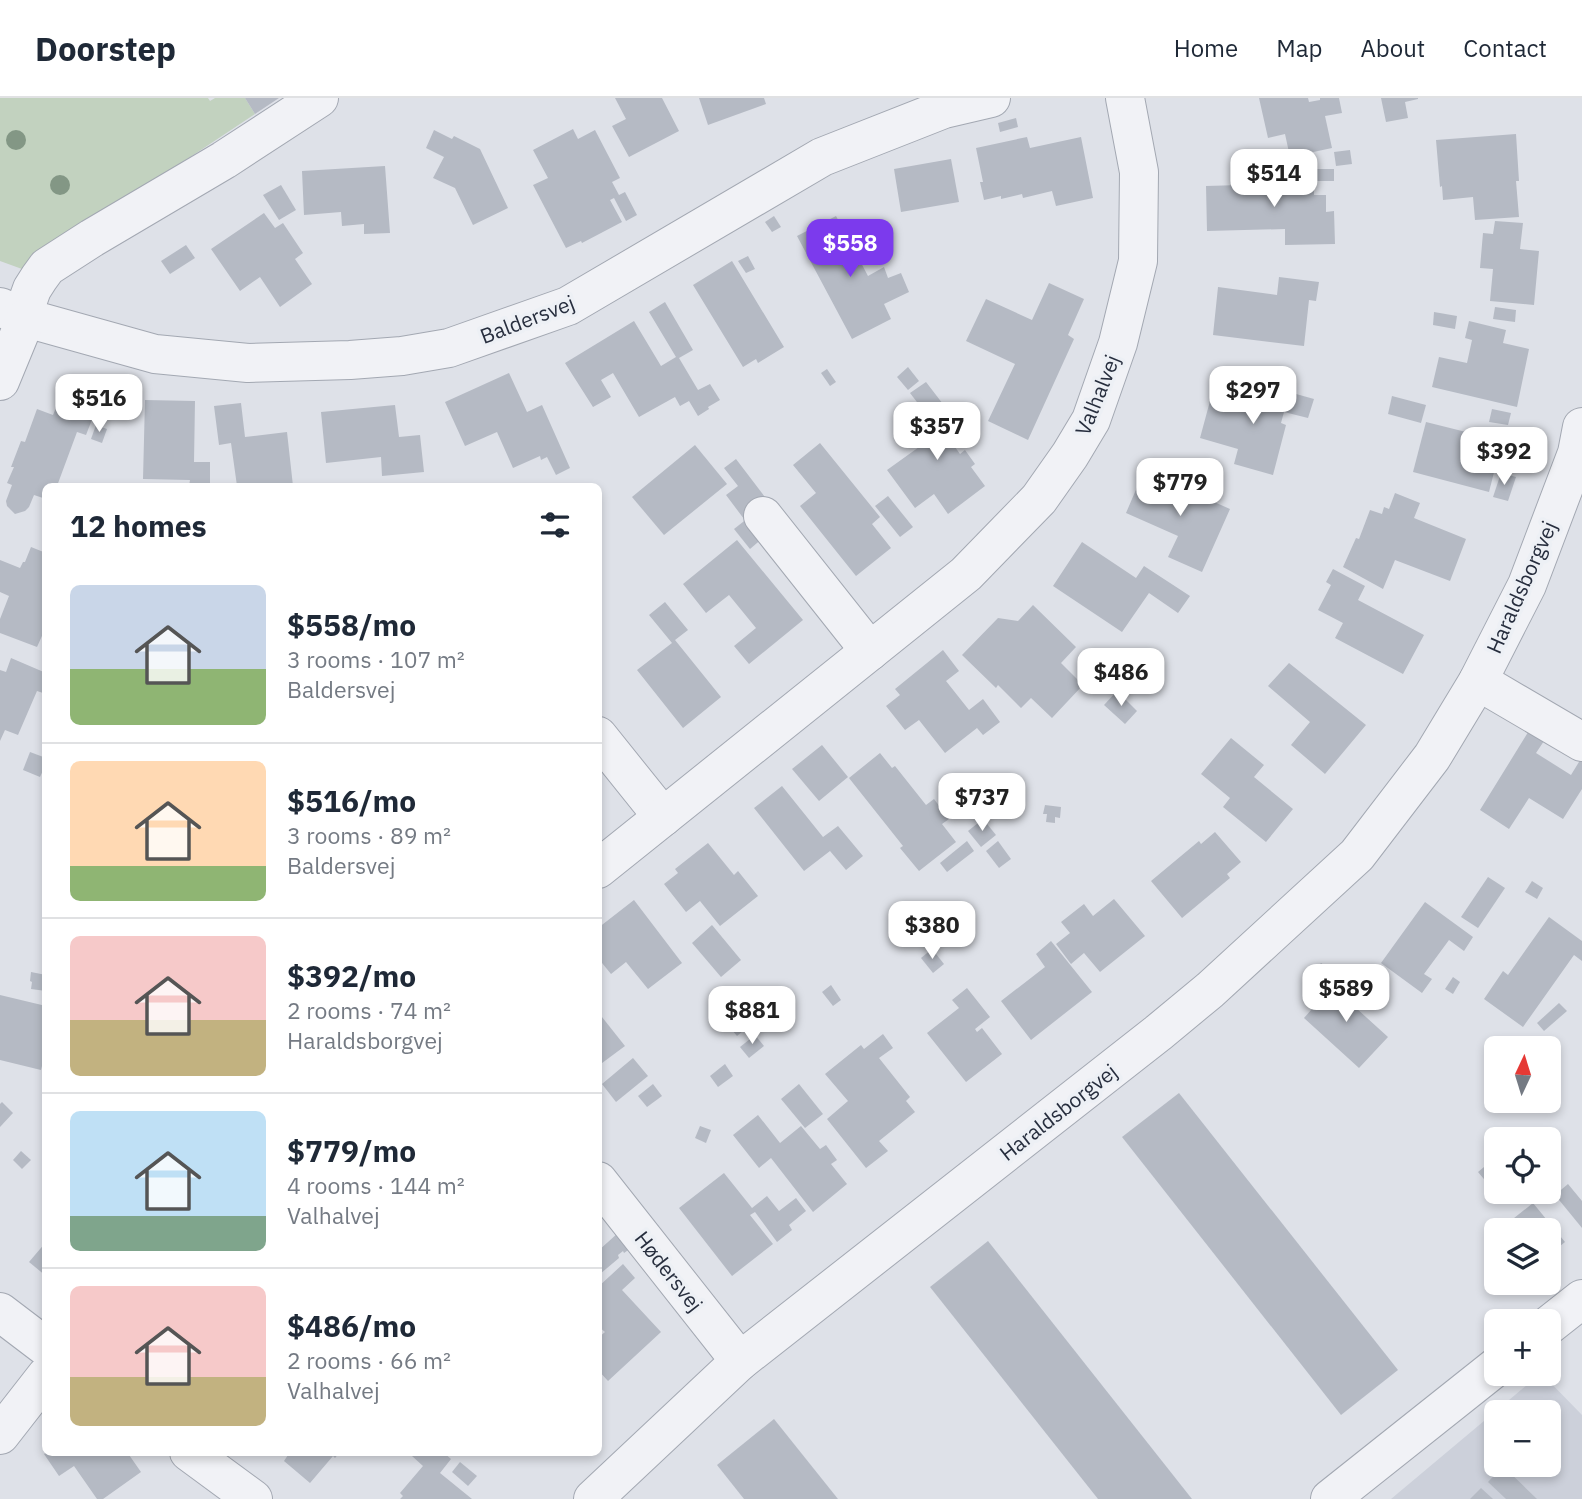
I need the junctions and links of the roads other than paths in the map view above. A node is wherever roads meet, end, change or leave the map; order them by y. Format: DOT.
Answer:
graph roads {
  1 [pos="319,98"];
  2 [pos="991,98"];
  3 [pos="1125,98"];
  4 [pos="16,314"];
  5 [pos="0,382"];
  6 [pos="1580,445"];
  7 [pos="762,516"];
  8 [pos="870,651"];
  9 [pos="1478,681"];
  10 [pos="602,741"];
  11 [pos="1582,742"];
  12 [pos="663,817"];
  13 [pos="602,866"];
  14 [pos="602,1186"];
  15 [pos="1582,1299"];
  16 [pos="0,1312"];
  17 [pos="1561,1316"];
  18 [pos="42,1344"];
  19 [pos="740,1361"];
  20 [pos="1484,1377"];
  21 [pos="42,1381"];
  22 [pos="0,1435"];
  23 [pos="195,1456"];
  24 [pos="253,1499"];
  25 [pos="593,1499"];
  26 [pos="1330,1499"];
  1 -- 4 [label="street"];
  2 -- 4 [label="street, Baldersvej"];
  3 -- 8 [label="street, Valhalvej"];
  4 -- 5 [label="street"];
  6 -- 9 [label="street, Haraldsborgvej"];
  7 -- 8 [label="street"];
  8 -- 12 [label="street, Valhalvej"];
  9 -- 11 [label="street"];
  9 -- 19 [label="street, Haraldsborgvej"];
  10 -- 12 [label="street"];
  12 -- 13 [label="street, Valhalvej"];
  14 -- 19 [label="street, Hødersvej"];
  15 -- 17 [label="street"];
  16 -- 18 [label="street"];
  19 -- 25 [label="street, Haraldsborgvej"];
  20 -- 26 [label="street"];
  21 -- 22 [label="street"];
  23 -- 24 [label="street"];
}
